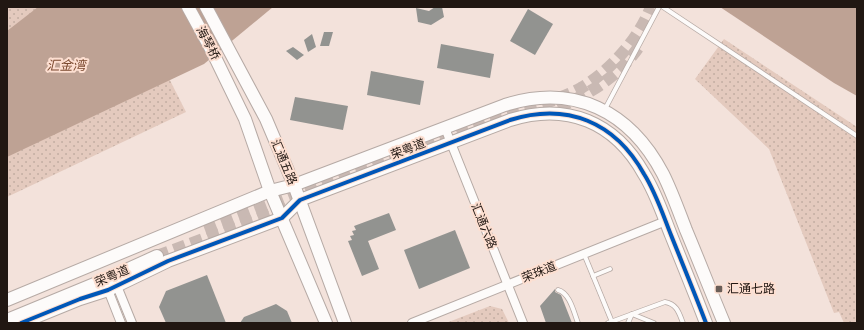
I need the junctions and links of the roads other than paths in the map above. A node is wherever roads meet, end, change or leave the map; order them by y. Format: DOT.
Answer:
graph roads {
  1 [pos="188,7"];
  2 [pos="206,7"];
  3 [pos="659,7"];
  4 [pos="663,7"];
  5 [pos="241,73"];
  6 [pos="227,80"];
  7 [pos="604,110"];
  8 [pos="444,128"];
  9 [pos="857,136"];
  10 [pos="450,143"];
  11 [pos="294,185"];
  12 [pos="270,191"];
  13 [pos="300,200"];
  14 [pos="282,218"];
  15 [pos="666,221"];
  16 [pos="584,254"];
  17 [pos="96,264"];
  18 [pos="610,269"];
  19 [pos="593,276"];
  20 [pos="507,285"];
  21 [pos="110,286"];
  22 [pos="558,290"];
  23 [pos="7,300"];
  24 [pos="632,314"];
  25 [pos="7,320"];
  26 [pos="610,322"];
  27 [pos="21,323"];
  28 [pos="121,323"];
  29 [pos="132,323"];
  30 [pos="326,323"];
  31 [pos="345,323"];
  32 [pos="412,323"];
  33 [pos="523,323"];
  34 [pos="578,323"];
  35 [pos="628,323"];
  36 [pos="654,323"];
  37 [pos="683,323"];
  38 [pos="706,323"];
  39 [pos="724,323"];
  1 -- 6 [label="street, 海琴桥"];
  2 -- 5 [label="street, 海琴桥"];
  3 -- 7 [label="lane"];
  4 -- 9 [label="lane"];
  5 -- 11 [label="street, 汇通五路"];
  6 -- 12 [label="street, 汇通五路"];
  7 -- 8 [label="street, 荣粤道"];
  7 -- 39 [label="street, 荣粤道"];
  8 -- 10 [label="street, 汇通六路"];
  8 -- 11 [label="street, 荣粤道"];
  10 -- 13 [label="street, 荣粤道"];
  10 -- 15 [label="street, 荣粤道"];
  10 -- 20 [label="street, 汇通六路"];
  11 -- 12 [label="street, 荣粤道"];
  11 -- 13 [label="street, 汇通五路"];
  12 -- 14 [label="street, 汇通五路"];
  12 -- 17 [label="street, 荣粤道"];
  13 -- 14 [label="street, 荣粤道"];
  13 -- 31 [label="street, 汇通五路"];
  14 -- 21 [label="street, 荣粤道"];
  14 -- 30 [label="street, 汇通五路"];
  15 -- 16 [label="street, 荣珠道"];
  15 -- 38 [label="street, 荣粤道"];
  16 -- 19 [label="lane"];
  16 -- 20 [label="street, 荣珠道"];
  17 -- 21 [label="street"];
  17 -- 23 [label="street, 荣粤道"];
  18 -- 19 [label="lane"];
  19 -- 26 [label="lane"];
  20 -- 32 [label="street, 荣珠道"];
  20 -- 33 [label="street, 汇通六路"];
  21 -- 25 [label="street, 荣粤道"];
  21 -- 27 [label="street, 荣粤道"];
  21 -- 28 [label="street"];
  21 -- 29 [label="street"];
  22 -- 34 [label="lane"];
  24 -- 26 [label="lane"];
  24 -- 35 [label="lane"];
  24 -- 36 [label="lane"];
  24 -- 37 [label="lane"];
}
